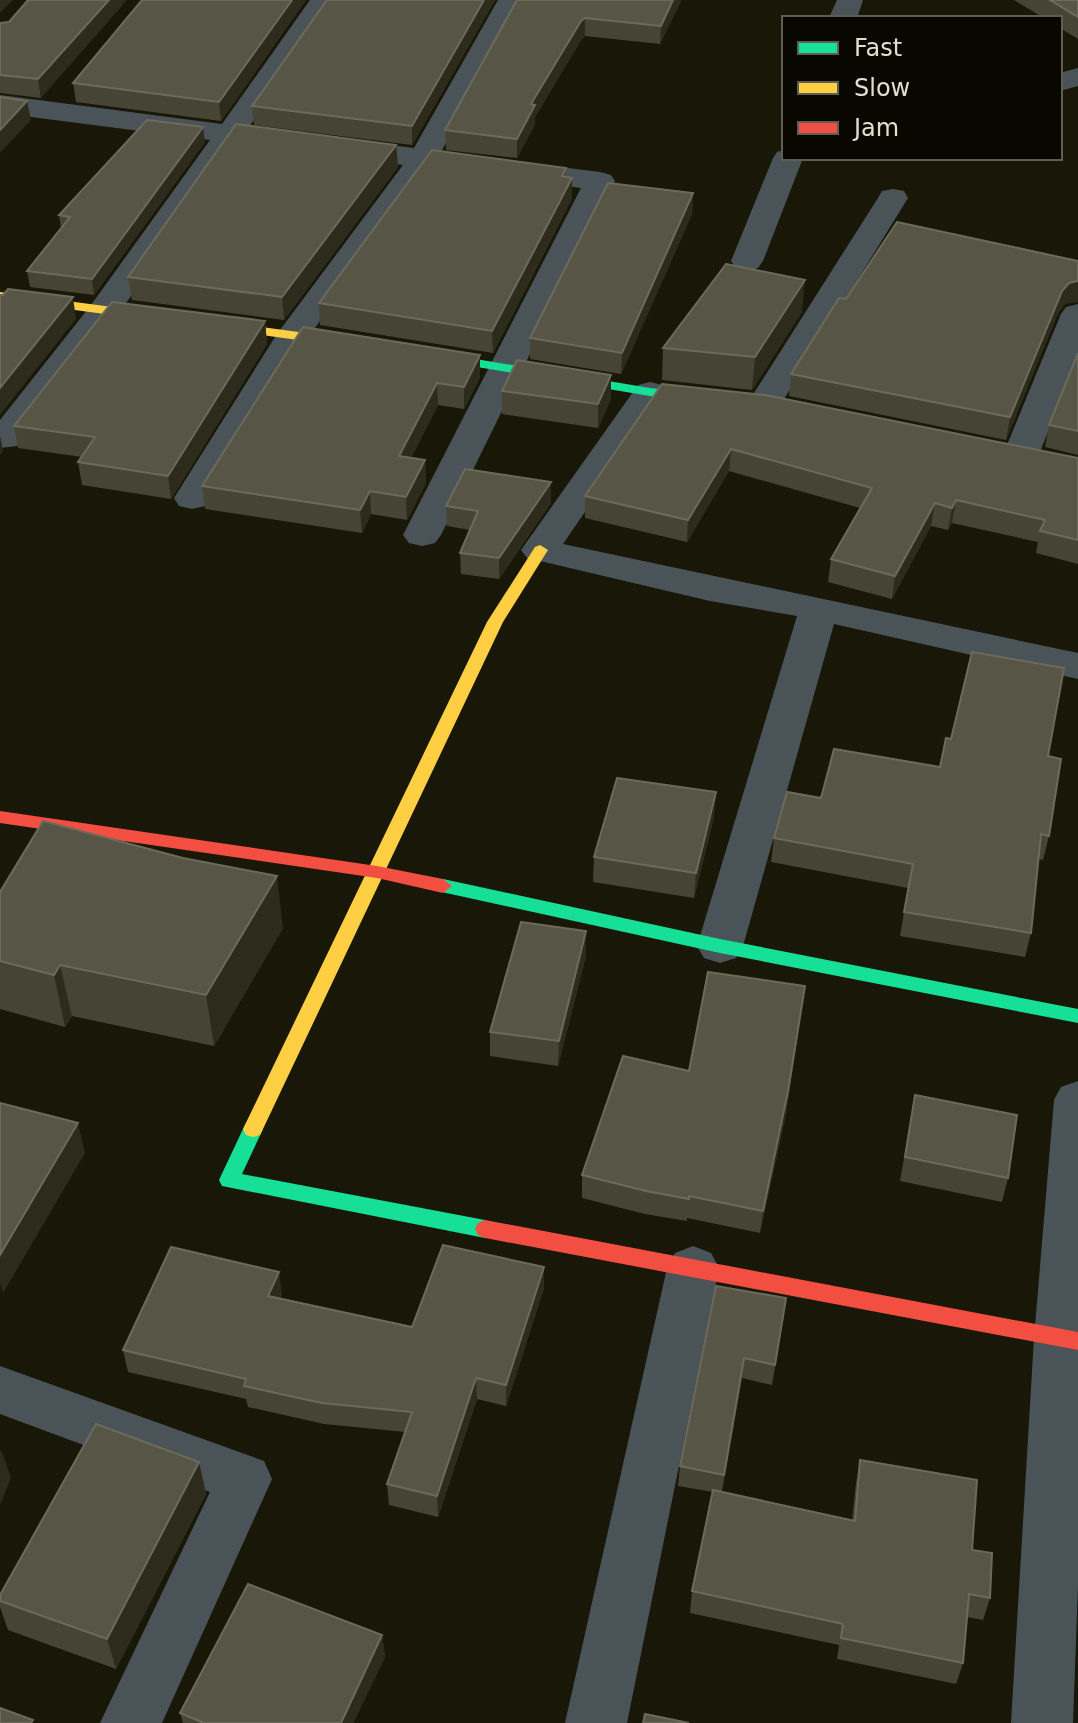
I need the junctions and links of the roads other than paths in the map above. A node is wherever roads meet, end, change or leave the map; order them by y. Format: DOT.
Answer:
graph roads {
  1 [pos="324,0"];
  2 [pos="508,5"];
  3 [pos="0,104"];
  4 [pos="232,134"];
  5 [pos="423,158"];
  6 [pos="787,160"];
  7 [pos="893,198"];
  8 [pos="747,261"];
  9 [pos="0,296"];
  10 [pos="103,312"];
  11 [pos="1078,314"];
  12 [pos="294,334"];
  13 [pos="370,346"];
  14 [pos="400,351"];
  15 [pos="506,367"];
  16 [pos="650,392"];
  17 [pos="757,404"];
  18 [pos="4,438"];
  19 [pos="1020,457"];
  20 [pos="192,498"];
  21 [pos="422,535"];
  22 [pos="540,550"];
  23 [pos="819,608"];
  24 [pos="1078,666"];
  25 [pos="0,817"];
  26 [pos="377,872"];
  27 [pos="720,946"];
  28 [pos="1078,1016"];
  29 [pos="1078,1100"];
  30 [pos="693,1268"];
  31 [pos="1069,1339"];
  32 [pos="0,1390"];
  33 [pos="131,1723"];
  34 [pos="596,1723"];
  35 [pos="1042,1723"];
  1 -- 4 [label="street"];
  2 -- 5 [label="street"];
  3 -- 4 [label="street"];
  4 -- 5 [label="street"];
  4 -- 10 [label="street"];
  5 -- 12 [label="street"];
  5 -- 15 [label="street"];
  6 -- 8 [label="street"];
  7 -- 17 [label="street"];
  9 -- 10 [label="street"];
  10 -- 12 [label="street"];
  10 -- 18 [label="street"];
  11 -- 19 [label="street"];
  12 -- 13 [label="street"];
  12 -- 20 [label="street"];
  14 -- 15 [label="street"];
  15 -- 16 [label="street"];
  15 -- 21 [label="street"];
  16 -- 17 [label="street"];
  16 -- 22 [label="street"];
  22 -- 23 [label="street"];
  22 -- 26 [label="street"];
  23 -- 24 [label="street"];
  23 -- 27 [label="street"];
  25 -- 26 [label="street"];
  26 -- 27 [label="street"];
  26 -- 30 [label="street"];
  27 -- 28 [label="street"];
  29 -- 31 [label="street"];
  30 -- 31 [label="street"];
  30 -- 34 [label="street"];
  31 -- 35 [label="street"];
  32 -- 33 [label="street"];
}
